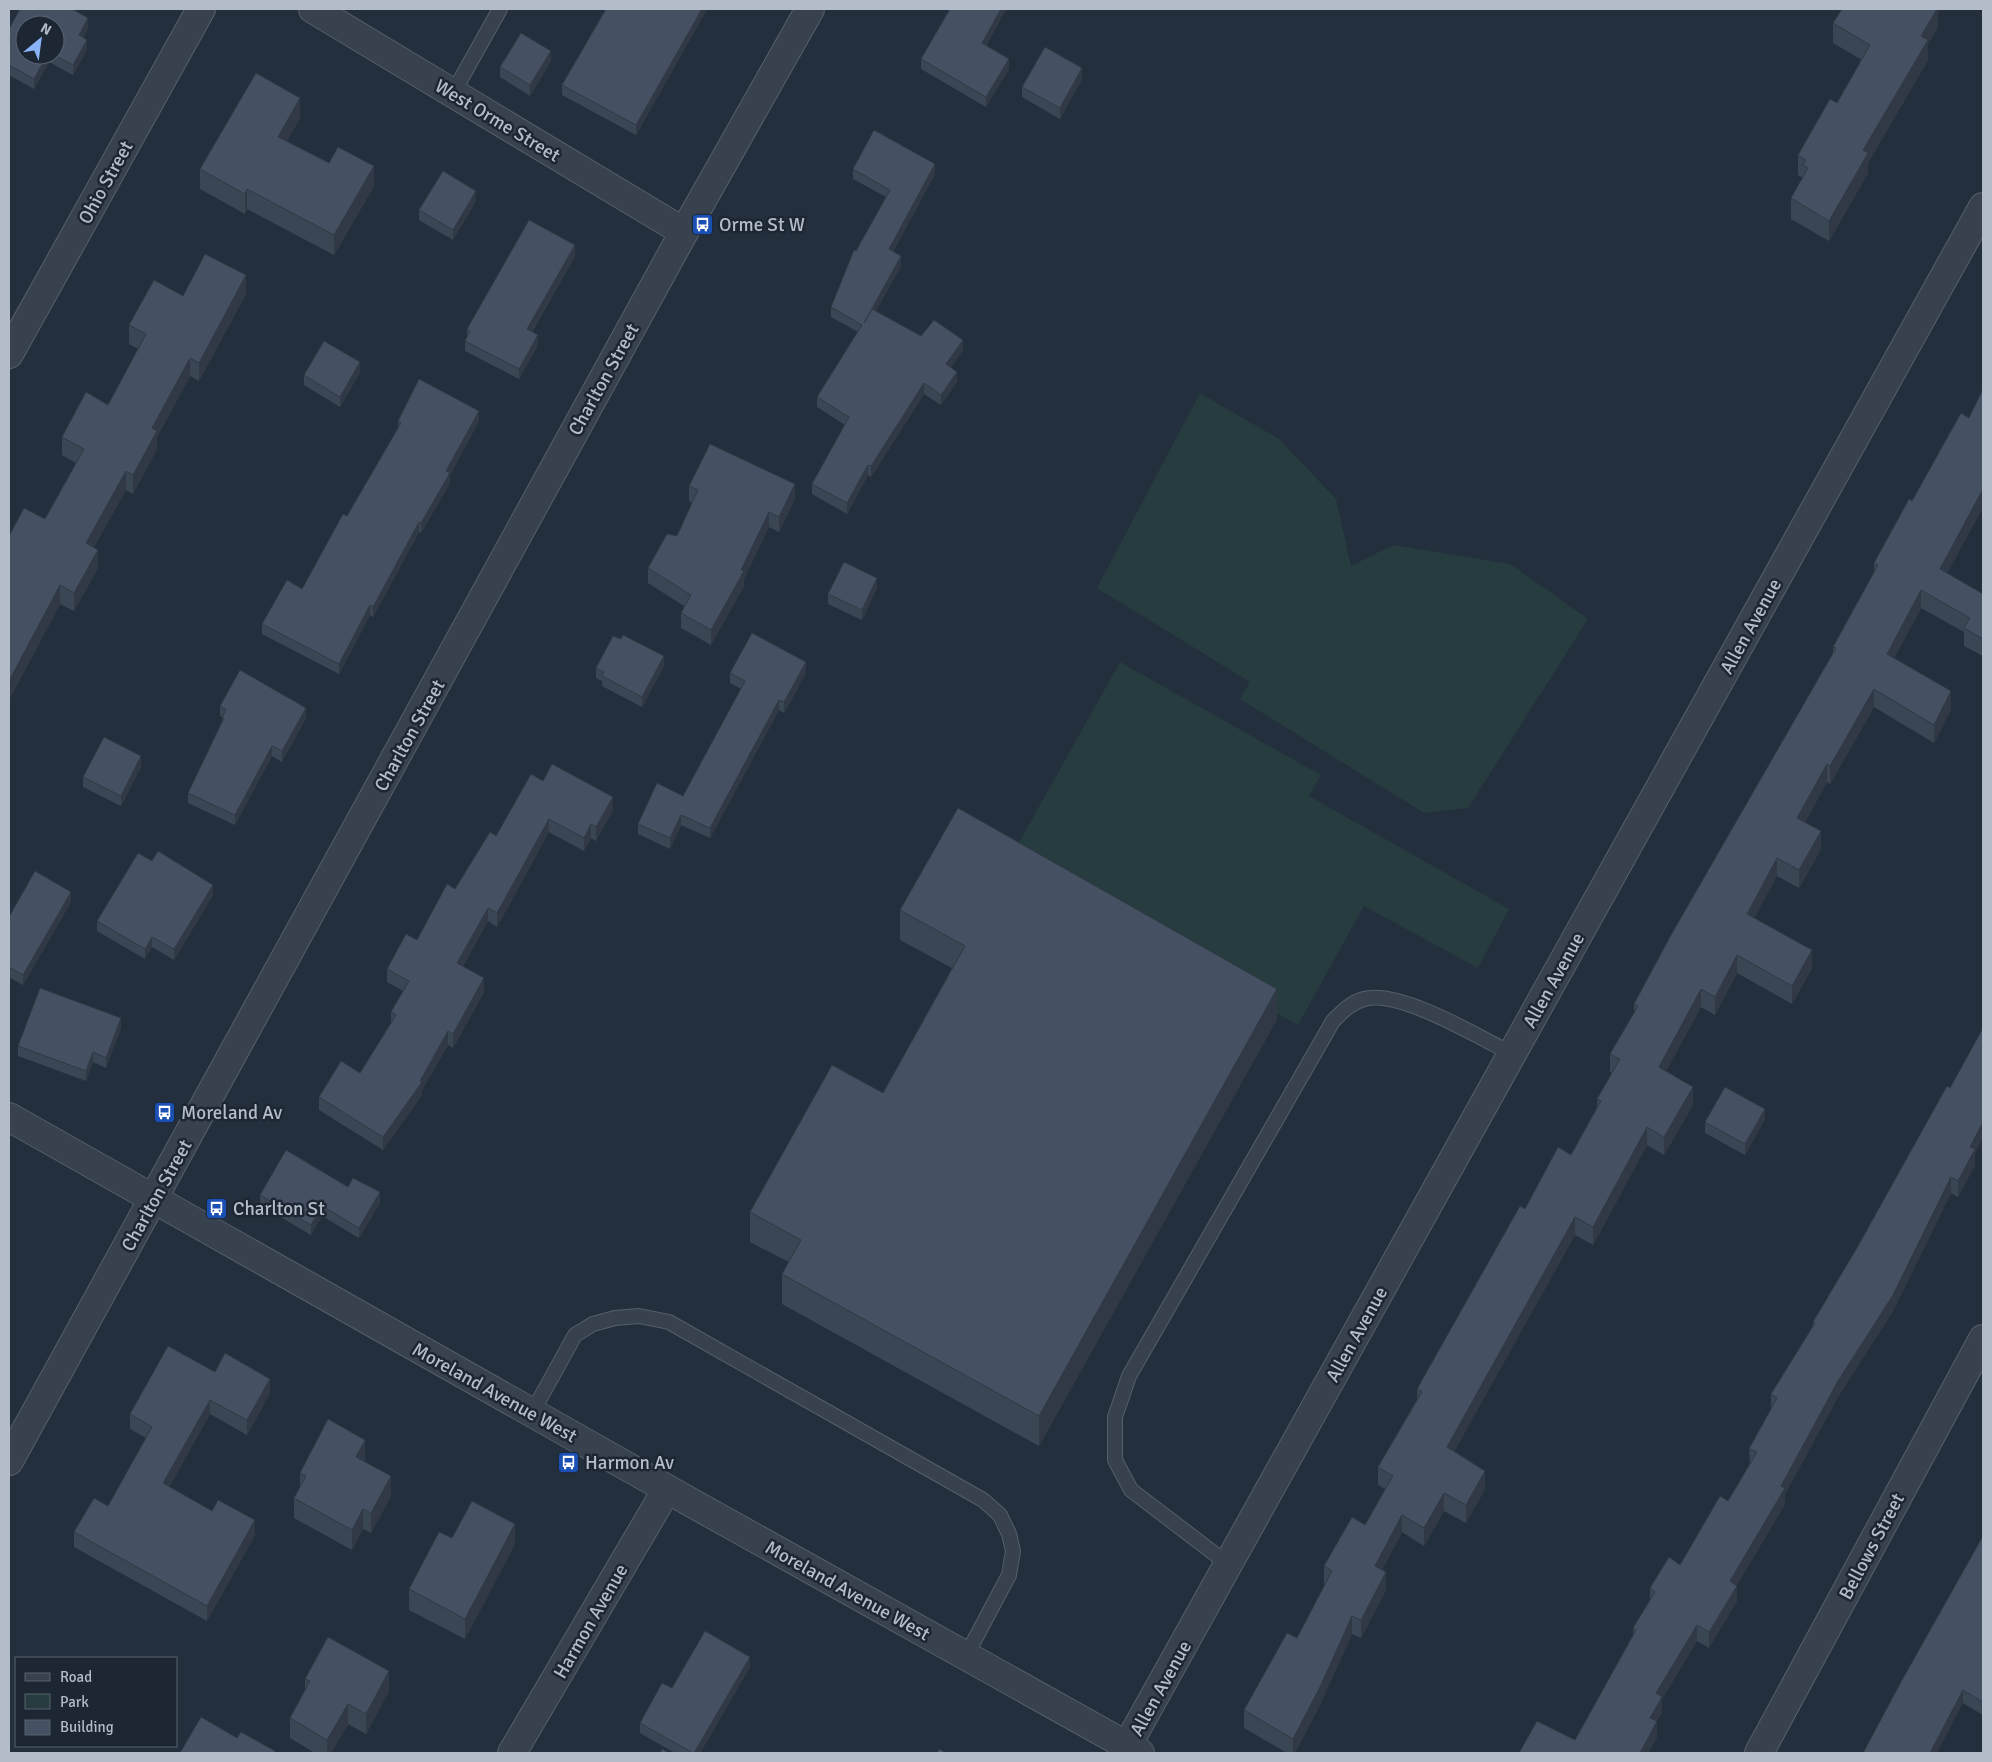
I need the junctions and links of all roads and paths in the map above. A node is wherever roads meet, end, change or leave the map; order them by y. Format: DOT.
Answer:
graph roads {
  1 [pos="201,9"];
  2 [pos="313,9"];
  3 [pos="500,9"];
  4 [pos="810,9"];
  5 [pos="453,93"];
  6 [pos="1983,207"];
  7 [pos="684,232"];
  8 [pos="9,354"];
  9 [pos="1512,1054"];
  10 [pos="9,1117"];
  11 [pos="154,1199"];
  12 [pos="1983,1339"];
  13 [pos="532,1413"];
  14 [pos="9,1461"];
  15 [pos="667,1489"];
  16 [pos="1228,1564"];
  17 [pos="966,1656"];
  18 [pos="1130,1751"];
  19 [pos="512,1753"];
  20 [pos="1759,1753"];
  1 -- 8 [label="street, Ohio Street"];
  2 -- 5 [label="street, West Orme Street"];
  3 -- 5 [label="lane"];
  4 -- 7 [label="street, Charlton Street"];
  5 -- 7 [label="street, West Orme Street"];
  6 -- 9 [label="street, Allen Avenue"];
  7 -- 11 [label="street, Charlton Street"];
  9 -- 16 [label="street, Allen Avenue"];
  9 -- 16 [label="lane"];
  10 -- 11 [label="street, Moreland Avenue West"];
  11 -- 13 [label="street, Moreland Avenue West"];
  11 -- 14 [label="street, Charlton Street"];
  12 -- 20 [label="street, Bellows Street"];
  13 -- 15 [label="street, Moreland Avenue West"];
  13 -- 17 [label="lane"];
  15 -- 17 [label="street, Moreland Avenue West"];
  15 -- 19 [label="street, Harmon Avenue"];
  16 -- 18 [label="street, Allen Avenue"];
  17 -- 18 [label="street, Moreland Avenue West"];
}
